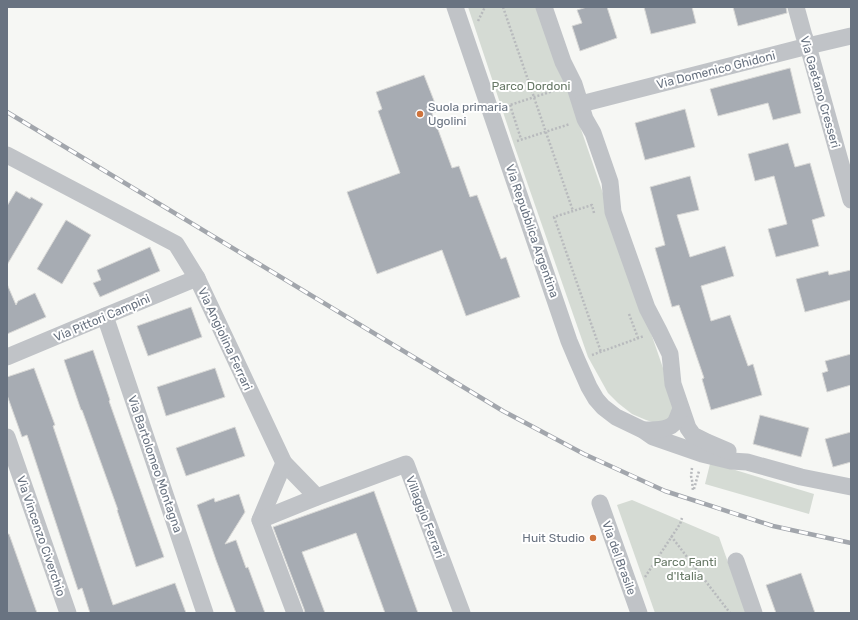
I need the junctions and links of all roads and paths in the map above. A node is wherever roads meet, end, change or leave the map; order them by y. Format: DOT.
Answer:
graph roads {
  1 [pos="455,7"];
  2 [pos="485,7"];
  3 [pos="503,7"];
  4 [pos="544,7"];
  5 [pos="796,7"];
  6 [pos="478,21"];
  7 [pos="851,36"];
  8 [pos="808,46"];
  9 [pos="560,88"];
  10 [pos="534,97"];
  11 [pos="581,104"];
  12 [pos="510,105"];
  13 [pos="502,107"];
  14 [pos="572,123"];
  15 [pos="545,132"];
  16 [pos="521,140"];
  17 [pos="514,142"];
  18 [pos="7,155"];
  19 [pos="851,200"];
  20 [pos="573,211"];
  21 [pos="596,219"];
  22 [pos="197,278"];
  23 [pos="627,308"];
  24 [pos="105,316"];
  25 [pos="644,336"];
  26 [pos="638,338"];
  27 [pos="601,352"];
  28 [pos="588,356"];
  29 [pos="7,358"];
  30 [pos="681,409"];
  31 [pos="643,430"];
  32 [pos="7,437"];
  33 [pos="704,448"];
  34 [pos="284,463"];
  35 [pos="698,478"];
  36 [pos="851,487"];
  37 [pos="693,491"];
  38 [pos="317,497"];
  39 [pos="600,503"];
  40 [pos="682,518"];
  41 [pos="260,520"];
  42 [pos="671,536"];
  43 [pos="736,561"];
  44 [pos="645,577"];
  45 [pos="68,613"];
  46 [pos="205,613"];
  47 [pos="295,613"];
  48 [pos="462,613"];
  49 [pos="639,613"];
  50 [pos="730,613"];
  51 [pos="754,613"];
  1 -- 31 [label="street, Via Repubblica Argentina"];
  2 -- 6 [label="path"];
  3 -- 10 [label="path"];
  4 -- 11 [label="street"];
  5 -- 8 [label="street, Via Gaetano Cresseri"];
  7 -- 8 [label="street, Via Domenico Ghidoni"];
  8 -- 11 [label="street, Via Domenico Ghidoni"];
  8 -- 19 [label="street, Via Gaetano Cresseri"];
  9 -- 10 [label="path"];
  10 -- 12 [label="path"];
  10 -- 15 [label="path"];
  11 -- 30 [label="street"];
  12 -- 13 [label="path"];
  12 -- 16 [label="path"];
  14 -- 15 [label="path"];
  15 -- 16 [label="path"];
  15 -- 20 [label="path"];
  16 -- 17 [label="path"];
  18 -- 22 [label="street, Via Angiolina Ferrari"];
  20 -- 21 [label="path"];
  20 -- 27 [label="path"];
  22 -- 24 [label="street, Via Pittori Campini"];
  22 -- 34 [label="street, Via Angiolina Ferrari"];
  23 -- 26 [label="path"];
  24 -- 29 [label="street, Via Pittori Campini"];
  24 -- 46 [label="street, Via Bartolomeo Montagna"];
  25 -- 26 [label="path"];
  26 -- 27 [label="path"];
  27 -- 28 [label="path"];
  30 -- 31 [label="street, Via Repubblica Argentina"];
  30 -- 33 [label="street"];
  31 -- 33 [label="street, Via Repubblica Argentina"];
  32 -- 45 [label="street, Via Vincenzo Civerchio"];
  33 -- 36 [label="street"];
  34 -- 38 [label="street"];
  34 -- 41 [label="street"];
  35 -- 37 [label="path"];
  38 -- 41 [label="street, Villaggio Ferrari"];
  38 -- 48 [label="street, Villaggio Ferrari"];
  39 -- 49 [label="street, Via del Brasile"];
  40 -- 42 [label="path"];
  41 -- 47 [label="street"];
  42 -- 44 [label="path"];
  42 -- 50 [label="path"];
  43 -- 51 [label="street"];
}
